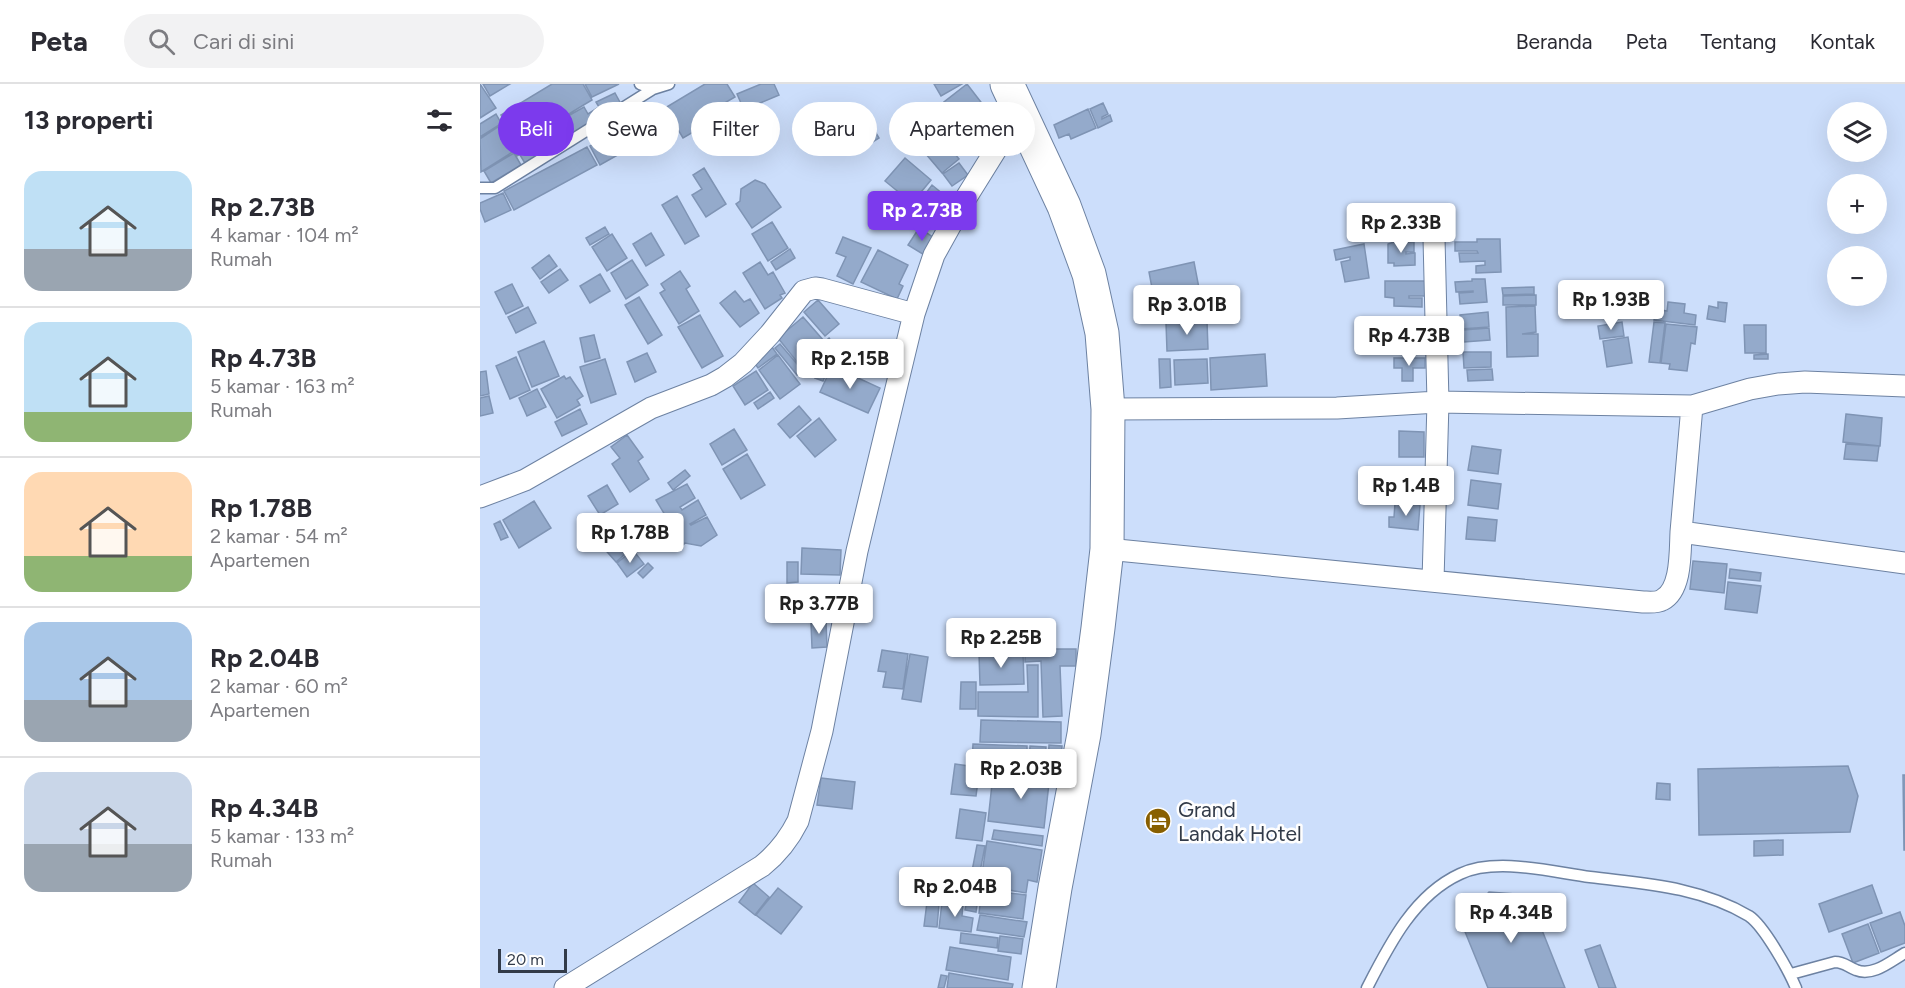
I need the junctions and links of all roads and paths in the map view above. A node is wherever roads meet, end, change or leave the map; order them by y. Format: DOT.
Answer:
graph roads {
  1 [pos="640,84"];
  2 [pos="669,84"];
  3 [pos="653,89"];
  4 [pos="1014,98"];
  5 [pos="480,188"];
  6 [pos="1434,238"];
  7 [pos="915,314"];
  8 [pos="1905,386"];
  9 [pos="1438,402"];
  10 [pos="1692,406"];
  11 [pos="1108,409"];
  12 [pos="480,497"];
  13 [pos="1681,532"];
  14 [pos="1107,549"];
  15 [pos="1905,563"];
  16 [pos="1433,581"];
  17 [pos="1905,953"];
  18 [pos="1791,974"];
  19 [pos="565,988"];
  20 [pos="1039,988"];
  21 [pos="1367,988"];
  22 [pos="1796,988"];
  1 -- 3 [label="lane"];
  2 -- 3 [label="lane"];
  3 -- 5 [label="lane"];
  4 -- 7 [label="street"];
  4 -- 11 [label="highway"];
  6 -- 9 [label="street"];
  7 -- 12 [label="street"];
  7 -- 19 [label="street"];
  8 -- 10 [label="street"];
  9 -- 10 [label="street"];
  9 -- 11 [label="street"];
  9 -- 16 [label="street"];
  10 -- 13 [label="street"];
  11 -- 14 [label="highway"];
  13 -- 15 [label="street"];
  13 -- 16 [label="street"];
  14 -- 16 [label="street"];
  14 -- 20 [label="highway"];
  17 -- 18 [label="lane"];
  18 -- 21 [label="lane"];
  18 -- 22 [label="lane"];
}
